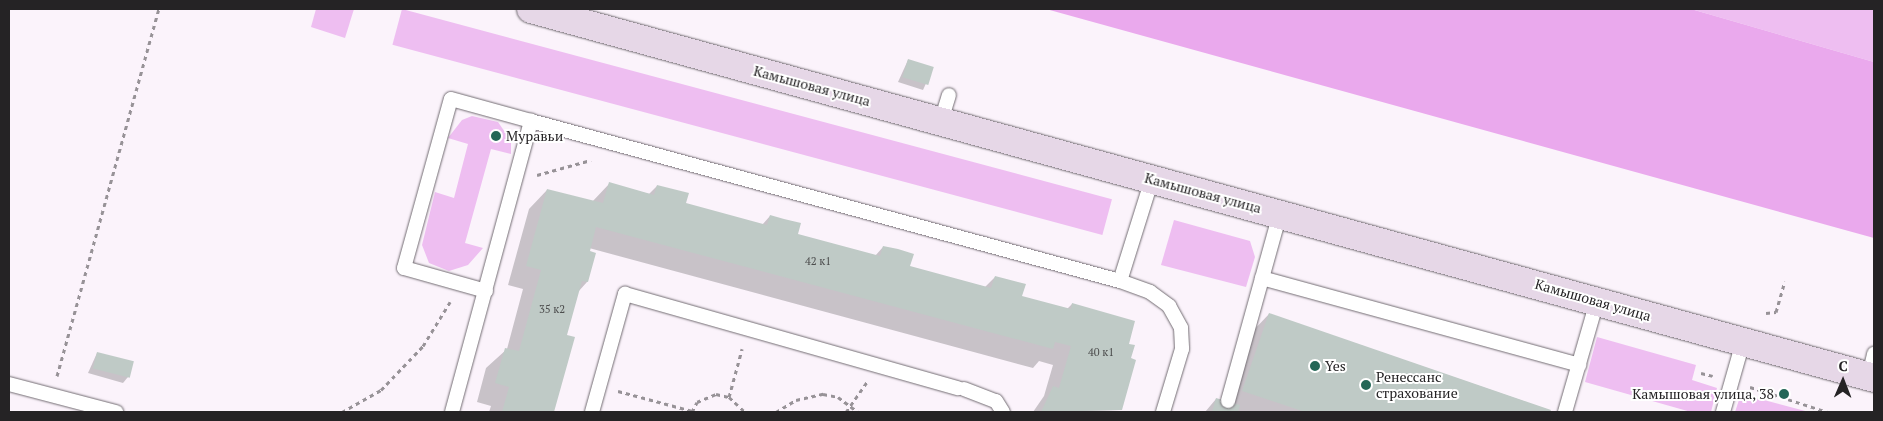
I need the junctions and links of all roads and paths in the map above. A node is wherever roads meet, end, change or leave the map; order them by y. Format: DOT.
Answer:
graph roads {
  1 [pos="159,9"];
  2 [pos="531,9"];
  3 [pos="949,95"];
  4 [pos="531,121"];
  5 [pos="941,121"];
  6 [pos="595,159"];
  7 [pos="532,176"];
  8 [pos="1152,179"];
  9 [pos="1280,214"];
  10 [pos="1262,278"];
  11 [pos="1120,281"];
  12 [pos="1785,281"];
  13 [pos="457,282"];
  14 [pos="486,291"];
  15 [pos="1597,301"];
  16 [pos="1766,312"];
  17 [pos="748,328"];
  18 [pos="1743,342"];
  19 [pos="872,364"];
  20 [pos="1579,365"];
  21 [pos="1872,369"];
  22 [pos="1702,373"];
  23 [pos="1732,382"];
  24 [pos="9,384"];
  25 [pos="599,385"];
  26 [pos="51,395"];
  27 [pos="730,397"];
  28 [pos="1228,401"];
  29 [pos="851,406"];
  30 [pos="116,412"];
  31 [pos="342,412"];
  32 [pos="452,412"];
  33 [pos="592,412"];
  34 [pos="692,412"];
  35 [pos="745,412"];
  36 [pos="776,412"];
  37 [pos="846,412"];
  38 [pos="858,412"];
  39 [pos="1003,412"];
  40 [pos="1163,412"];
  41 [pos="1565,412"];
  42 [pos="1724,412"];
  43 [pos="1828,412"];
  1 -- 26 [label="path"];
  2 -- 5 [label="street, Камышовая улица"];
  3 -- 5 [label="lane"];
  4 -- 11 [label="lane"];
  4 -- 13 [label="lane"];
  4 -- 14 [label="lane"];
  5 -- 8 [label="street, Камышовая улица"];
  6 -- 7 [label="path"];
  8 -- 9 [label="street, Камышовая улица"];
  8 -- 11 [label="lane"];
  9 -- 10 [label="lane"];
  9 -- 15 [label="street, Камышовая улица"];
  10 -- 20 [label="lane"];
  10 -- 28 [label="lane"];
  11 -- 40 [label="lane"];
  12 -- 16 [label="path"];
  13 -- 14 [label="lane"];
  13 -- 31 [label="path"];
  14 -- 32 [label="lane"];
  15 -- 18 [label="street, Камышовая улица"];
  15 -- 20 [label="lane"];
  17 -- 19 [label="lane"];
  17 -- 25 [label="lane"];
  17 -- 27 [label="path"];
  18 -- 21 [label="street, Камышовая улица"];
  18 -- 23 [label="lane"];
  19 -- 29 [label="path"];
  19 -- 39 [label="lane"];
  20 -- 41 [label="lane"];
  22 -- 23 [label="path"];
  23 -- 42 [label="lane"];
  23 -- 43 [label="path"];
  24 -- 26 [label="lane"];
  25 -- 33 [label="lane"];
  25 -- 34 [label="path"];
  26 -- 30 [label="lane"];
  27 -- 34 [label="path"];
  27 -- 35 [label="path"];
  29 -- 36 [label="path"];
  29 -- 37 [label="path"];
  29 -- 38 [label="path"];
}
